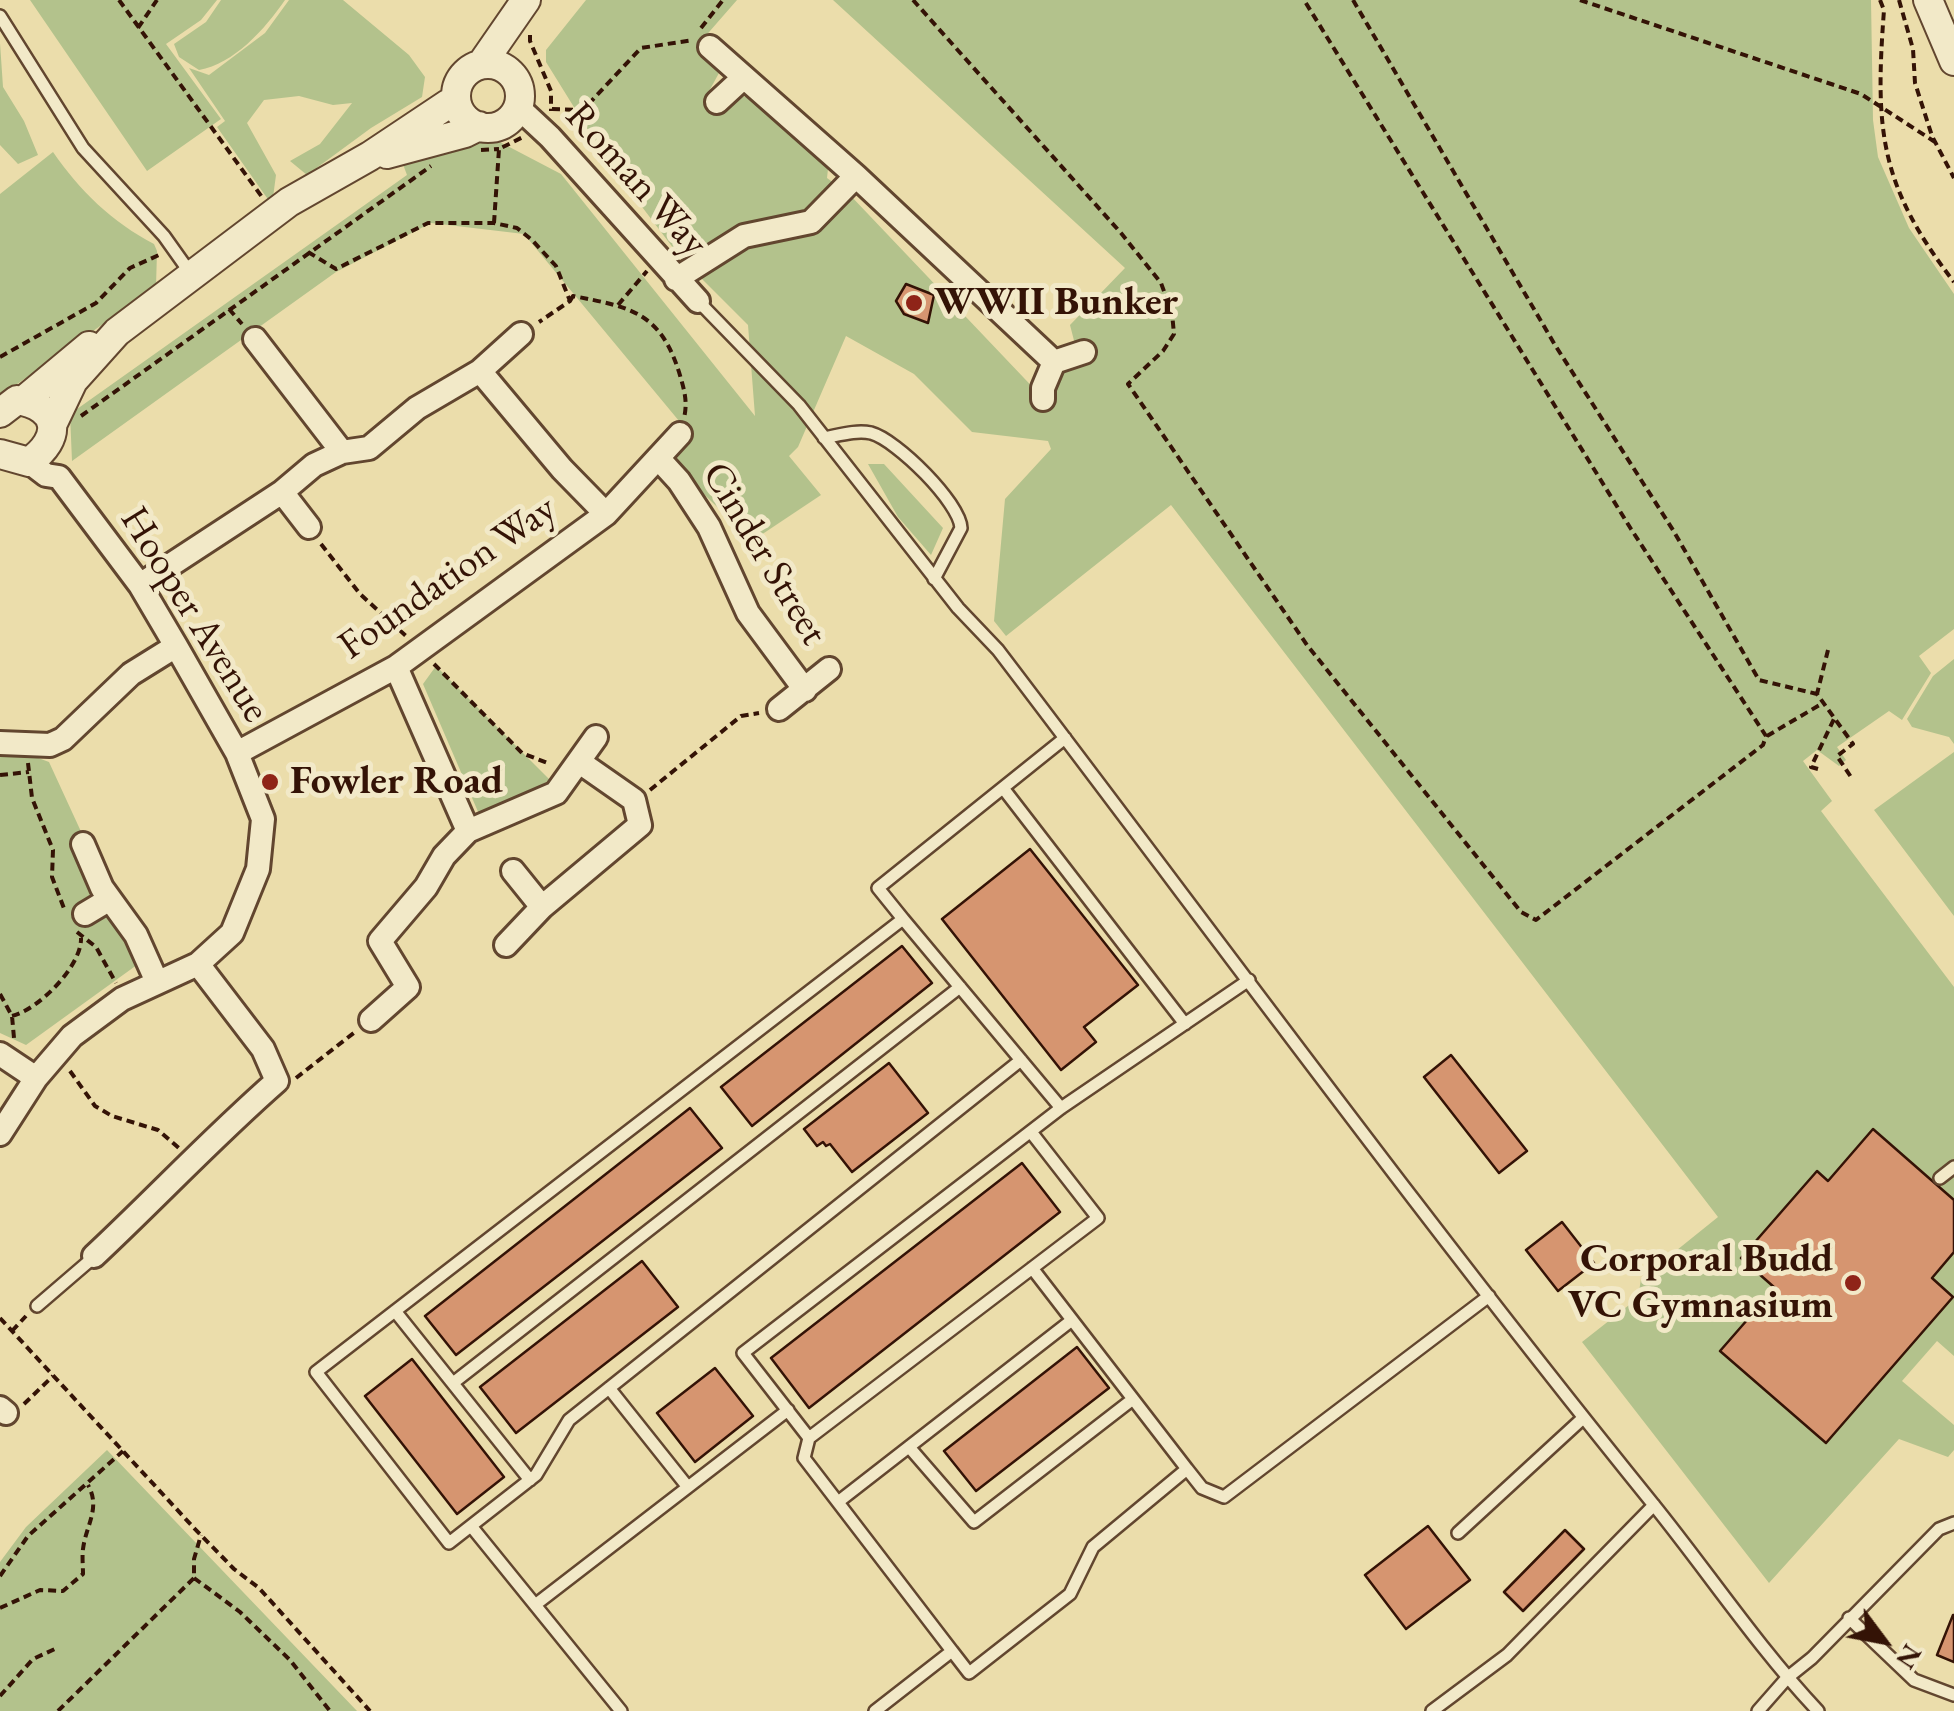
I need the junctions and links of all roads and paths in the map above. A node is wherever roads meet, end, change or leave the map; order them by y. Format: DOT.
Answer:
graph roads {
  1 [pos="118,0"];
  2 [pos="158,0"];
  3 [pos="723,0"];
  4 [pos="913,0"];
  5 [pos="1304,0"];
  6 [pos="1353,0"];
  7 [pos="1580,0"];
  8 [pos="1880,0"];
  9 [pos="1899,0"];
  10 [pos="1928,0"];
  11 [pos="525,2"];
  12 [pos="0,16"];
  13 [pos="138,28"];
  14 [pos="710,47"];
  15 [pos="1954,61"];
  16 [pos="496,67"];
  17 [pos="743,78"];
  18 [pos="717,102"];
  19 [pos="456,103"];
  20 [pos="552,108"];
  21 [pos="1880,108"];
  22 [pos="520,109"];
  23 [pos="472,139"];
  24 [pos="1935,142"];
  25 [pos="500,149"];
  26 [pos="1954,154"];
  27 [pos="370,156"];
  28 [pos="1944,160"];
  29 [pos="434,164"];
  30 [pos="856,176"];
  31 [pos="1954,178"];
  32 [pos="274,213"];
  33 [pos="173,248"];
  34 [pos="308,252"];
  35 [pos="657,259"];
  36 [pos="191,274"];
  37 [pos="676,279"];
  38 [pos="1954,282"];
  39 [pos="570,301"];
  40 [pos="698,301"];
  41 [pos="618,306"];
  42 [pos="117,332"];
  43 [pos="521,334"];
  44 [pos="255,339"];
  45 [pos="1084,352"];
  46 [pos="0,357"];
  47 [pos="1054,362"];
  48 [pos="480,371"];
  49 [pos="1043,399"];
  50 [pos="11,407"];
  51 [pos="58,428"];
  52 [pos="680,434"];
  53 [pos="824,438"];
  54 [pos="342,452"];
  55 [pos="658,458"];
  56 [pos="10,460"];
  57 [pos="59,477"];
  58 [pos="282,492"];
  59 [pos="606,514"];
  60 [pos="308,527"];
  61 [pos="934,579"];
  62 [pos="140,586"];
  63 [pos="176,646"];
  64 [pos="1828,650"];
  65 [pos="396,667"];
  66 [pos="829,669"];
  67 [pos="805,690"];
  68 [pos="1817,694"];
  69 [pos="1823,703"];
  70 [pos="778,709"];
  71 [pos="1834,718"];
  72 [pos="1766,736"];
  73 [pos="596,738"];
  74 [pos="1065,738"];
  75 [pos="0,743"];
  76 [pos="34,744"];
  77 [pos="238,753"];
  78 [pos="581,763"];
  79 [pos="1818,769"];
  80 [pos="30,772"];
  81 [pos="0,776"];
  82 [pos="1853,780"];
  83 [pos="1003,788"];
  84 [pos="634,800"];
  85 [pos="468,831"];
  86 [pos="83,844"];
  87 [pos="514,872"];
  88 [pos="110,899"];
  89 [pos="542,907"];
  90 [pos="85,914"];
  91 [pos="904,919"];
  92 [pos="81,938"];
  93 [pos="506,945"];
  94 [pos="198,964"];
  95 [pos="1249,980"];
  96 [pos="157,982"];
  97 [pos="960,987"];
  98 [pos="0,994"];
  99 [pos="122,998"];
  100 [pos="12,1016"];
  101 [pos="371,1020"];
  102 [pos="1185,1024"];
  103 [pos="8,1053"];
  104 [pos="53,1059"];
  105 [pos="1021,1060"];
  106 [pos="36,1078"];
  107 [pos="277,1081"];
  108 [pos="1061,1108"];
  109 [pos="1031,1132"];
  110 [pos="0,1134"];
  111 [pos="191,1159"];
  112 [pos="1954,1166"];
  113 [pos="1940,1178"];
  114 [pos="94,1256"];
  115 [pos="1032,1268"];
  116 [pos="1489,1296"];
  117 [pos="36,1306"];
  118 [pos="395,1312"];
  119 [pos="0,1318"];
  120 [pos="1072,1320"];
  121 [pos="10,1332"];
  122 [pos="53,1376"];
  123 [pos="452,1384"];
  124 [pos="610,1388"];
  125 [pos="1133,1399"];
  126 [pos="3,1410"];
  127 [pos="788,1410"];
  128 [pos="1582,1419"];
  129 [pos="809,1438"];
  130 [pos="909,1447"];
  131 [pos="123,1452"];
  132 [pos="1187,1469"];
  133 [pos="530,1480"];
  134 [pos="88,1485"];
  135 [pos="687,1486"];
  136 [pos="838,1502"];
  137 [pos="1654,1505"];
  138 [pos="1954,1523"];
  139 [pos="471,1526"];
  140 [pos="1458,1533"];
  141 [pos="201,1534"];
  142 [pos="0,1576"];
  143 [pos="194,1578"];
  144 [pos="535,1605"];
  145 [pos="0,1608"];
  146 [pos="1850,1618"];
  147 [pos="56,1648"];
  148 [pos="952,1650"];
  149 [pos="1787,1678"];
  150 [pos="0,1696"];
  151 [pos="1954,1696"];
  152 [pos="58,1711"];
  153 [pos="330,1711"];
  154 [pos="370,1711"];
  155 [pos="621,1711"];
  156 [pos="875,1711"];
  157 [pos="1432,1711"];
  158 [pos="1758,1711"];
  159 [pos="1818,1711"];
  1 -- 13 [label="path"];
  2 -- 13 [label="path"];
  3 -- 20 [label="path"];
  4 -- 72 [label="path"];
  5 -- 72 [label="path"];
  6 -- 68 [label="path"];
  7 -- 21 [label="path"];
  8 -- 21 [label="path"];
  9 -- 24 [label="path"];
  10 -- 15 [label="street"];
  11 -- 16 [label="street"];
  12 -- 33 [label="lane"];
  13 -- 32 [label="path"];
  14 -- 17 [label="street"];
  16 -- 19 [label="street"];
  16 -- 22 [label="street"];
  17 -- 18 [label="street"];
  17 -- 30 [label="street"];
  19 -- 23 [label="street"];
  19 -- 27 [label="street"];
  21 -- 24 [label="path"];
  21 -- 38 [label="path"];
  22 -- 23 [label="street"];
  22 -- 35 [label="street, Roman Way"];
  23 -- 25 [label="path"];
  23 -- 27 [label="street"];
  24 -- 28 [label="path"];
  26 -- 28 [label="path"];
  27 -- 32 [label="street"];
  28 -- 31 [label="path"];
  29 -- 34 [label="path"];
  30 -- 37 [label="street"];
  30 -- 47 [label="street"];
  32 -- 36 [label="street"];
  33 -- 36 [label="lane"];
  33 -- 46 [label="path"];
  34 -- 39 [label="path"];
  34 -- 51 [label="path"];
  35 -- 37 [label="street, Roman Way"];
  35 -- 41 [label="path"];
  36 -- 42 [label="street"];
  37 -- 40 [label="street, Roman Way"];
  39 -- 41 [label="path"];
  39 -- 43 [label="path"];
  40 -- 53 [label="lane"];
  41 -- 52 [label="path"];
  42 -- 50 [label="street"];
  42 -- 51 [label="street"];
  43 -- 48 [label="street"];
  44 -- 54 [label="street"];
  45 -- 47 [label="street"];
  47 -- 49 [label="street"];
  48 -- 54 [label="street"];
  48 -- 59 [label="street"];
  50 -- 51 [label="street"];
  51 -- 56 [label="street"];
  51 -- 57 [label="street"];
  52 -- 55 [label="street, Foundation Way"];
  53 -- 61 [label="lane"];
  53 -- 61 [label="lane"];
  54 -- 58 [label="street"];
  55 -- 59 [label="street, Foundation Way"];
  55 -- 67 [label="street, Cinder Street"];
  56 -- 57 [label="street, Hooper Avenue"];
  57 -- 62 [label="street, Hooper Avenue"];
  58 -- 60 [label="street"];
  58 -- 62 [label="street"];
  59 -- 65 [label="street, Foundation Way"];
  61 -- 74 [label="lane"];
  62 -- 63 [label="street, Hooper Avenue"];
  63 -- 76 [label="street"];
  63 -- 77 [label="street, Hooper Avenue"];
  64 -- 68 [label="path"];
  65 -- 77 [label="street, Foundation Way"];
  65 -- 85 [label="street"];
  66 -- 67 [label="street, Cinder Street"];
  67 -- 70 [label="street, Cinder Street"];
  68 -- 69 [label="path"];
  69 -- 71 [label="path"];
  69 -- 72 [label="path"];
  70 -- 84 [label="path"];
  71 -- 79 [label="path"];
  71 -- 82 [label="path"];
  73 -- 78 [label="street"];
  74 -- 83 [label="lane"];
  74 -- 95 [label="lane"];
  75 -- 76 [label="street"];
  76 -- 80 [label="path"];
  77 -- 94 [label="street, Hooper Avenue"];
  78 -- 84 [label="street"];
  78 -- 85 [label="street"];
  80 -- 81 [label="path"];
  80 -- 92 [label="path"];
  83 -- 91 [label="lane"];
  83 -- 102 [label="lane"];
  84 -- 89 [label="street"];
  85 -- 101 [label="street"];
  86 -- 88 [label="street"];
  87 -- 89 [label="street"];
  88 -- 90 [label="street"];
  88 -- 96 [label="street"];
  89 -- 93 [label="street"];
  91 -- 97 [label="lane"];
  91 -- 118 [label="lane"];
  92 -- 99 [label="path"];
  92 -- 100 [label="path"];
  94 -- 96 [label="street, Hooper Avenue"];
  94 -- 107 [label="street"];
  95 -- 102 [label="lane"];
  95 -- 116 [label="lane"];
  96 -- 99 [label="street, Hooper Avenue"];
  97 -- 105 [label="lane"];
  97 -- 123 [label="lane"];
  98 -- 100 [label="path"];
  99 -- 104 [label="street, Hooper Avenue"];
  100 -- 103 [label="path"];
  101 -- 107 [label="path"];
  102 -- 108 [label="lane"];
  103 -- 106 [label="street"];
  104 -- 106 [label="street, Hooper Avenue"];
  104 -- 111 [label="path"];
  105 -- 108 [label="lane"];
  105 -- 124 [label="lane"];
  106 -- 110 [label="street, Hooper Avenue"];
  107 -- 111 [label="street"];
  108 -- 109 [label="lane"];
  109 -- 115 [label="lane"];
  109 -- 127 [label="lane"];
  111 -- 114 [label="street"];
  112 -- 113 [label="lane"];
  114 -- 117 [label="lane"];
  115 -- 120 [label="lane"];
  115 -- 129 [label="lane"];
  116 -- 128 [label="lane"];
  116 -- 132 [label="lane"];
  117 -- 121 [label="path"];
  118 -- 123 [label="lane"];
  118 -- 139 [label="lane"];
  119 -- 121 [label="path"];
  120 -- 125 [label="lane"];
  120 -- 130 [label="lane"];
  121 -- 122 [label="path"];
  122 -- 126 [label="path"];
  122 -- 131 [label="path"];
  123 -- 133 [label="lane"];
  124 -- 133 [label="lane"];
  124 -- 135 [label="lane"];
  125 -- 130 [label="lane"];
  125 -- 132 [label="lane"];
  127 -- 129 [label="lane"];
  127 -- 135 [label="lane"];
  128 -- 137 [label="lane"];
  128 -- 140 [label="lane"];
  129 -- 136 [label="lane"];
  130 -- 136 [label="lane"];
  131 -- 134 [label="path"];
  131 -- 141 [label="path"];
  132 -- 148 [label="lane"];
  133 -- 139 [label="lane"];
  134 -- 142 [label="path"];
  134 -- 145 [label="path"];
  135 -- 144 [label="lane"];
  136 -- 148 [label="lane"];
  137 -- 149 [label="lane"];
  137 -- 157 [label="lane"];
  138 -- 146 [label="lane"];
  139 -- 144 [label="lane"];
  141 -- 143 [label="path"];
  141 -- 154 [label="path"];
  143 -- 152 [label="path"];
  143 -- 153 [label="path"];
  144 -- 155 [label="lane"];
  146 -- 149 [label="lane"];
  146 -- 151 [label="lane"];
  147 -- 150 [label="path"];
  148 -- 156 [label="lane"];
  149 -- 158 [label="lane"];
  149 -- 159 [label="lane"];
}
